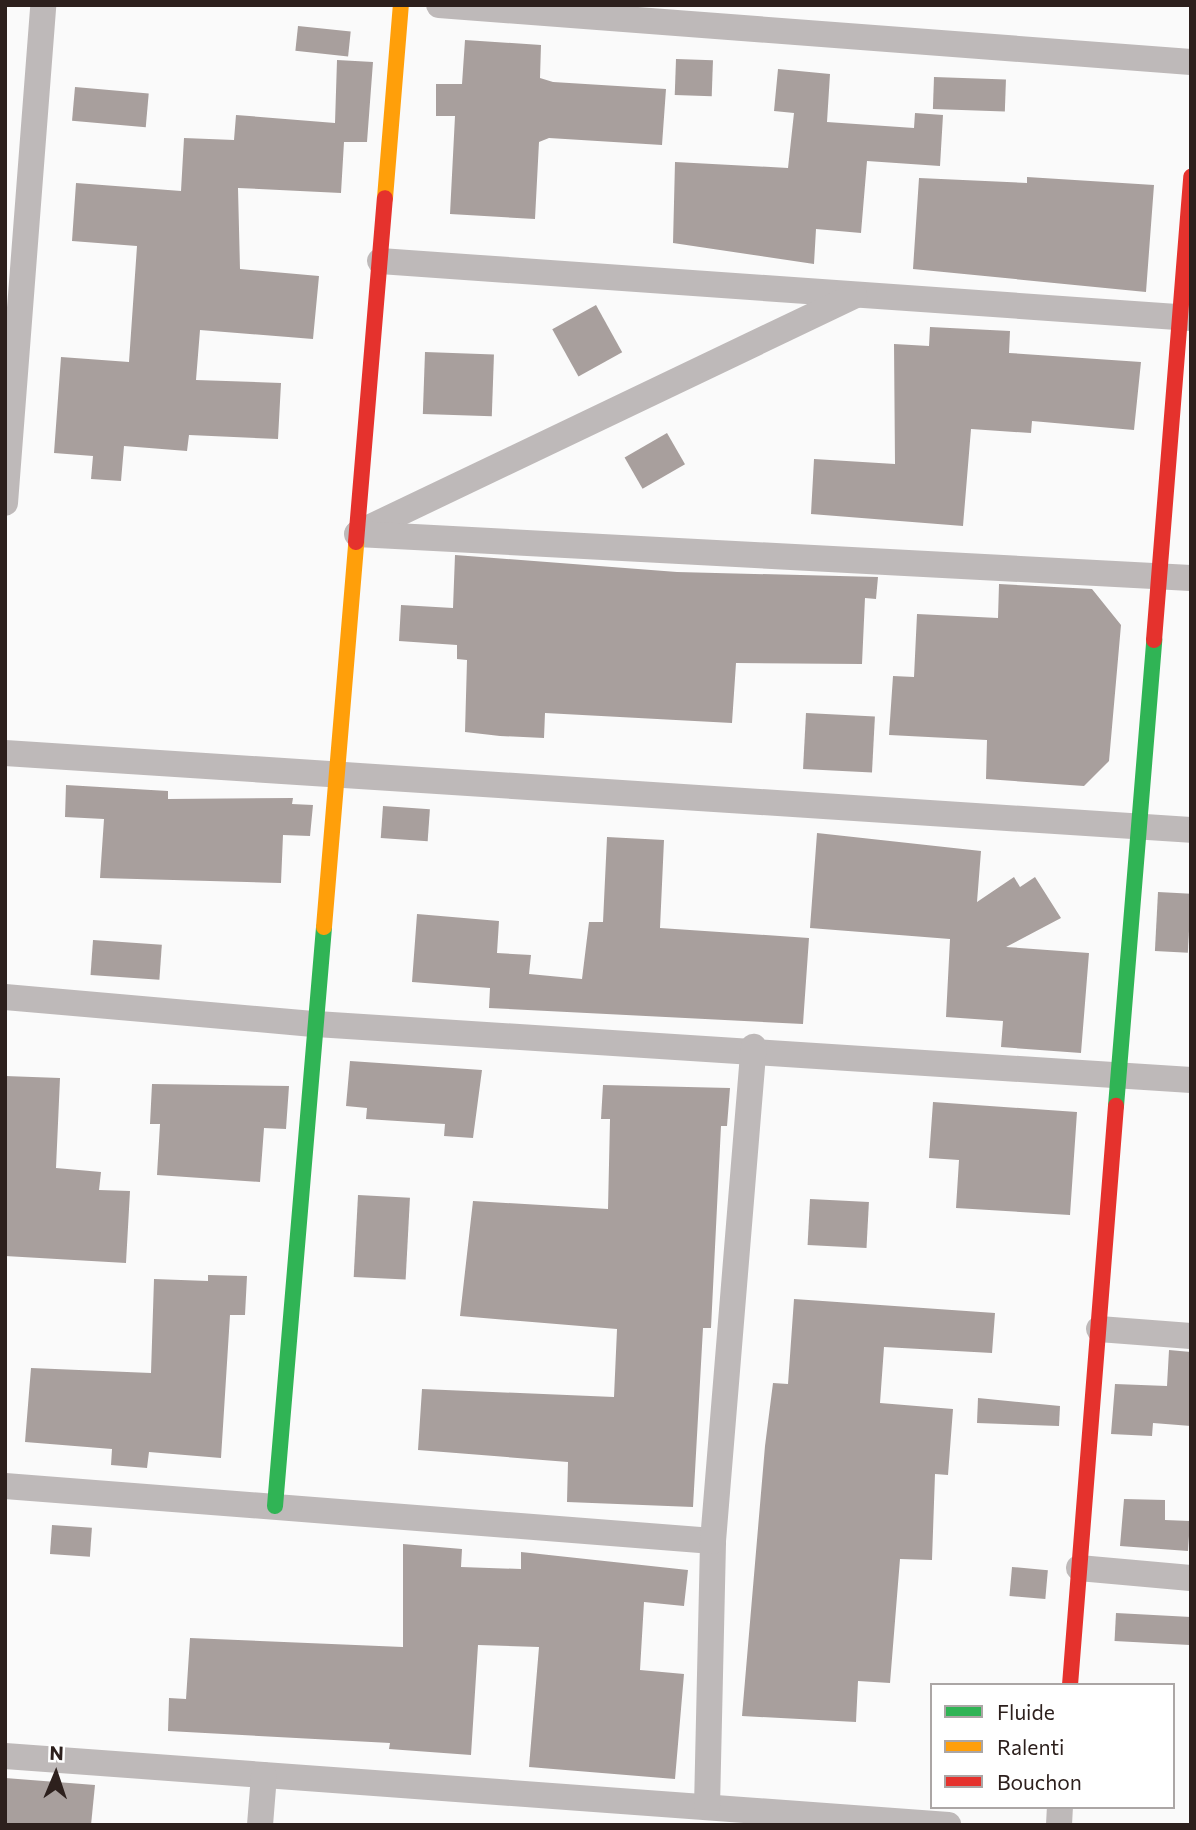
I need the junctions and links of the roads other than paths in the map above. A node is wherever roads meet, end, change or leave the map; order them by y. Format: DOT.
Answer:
graph roads {
  1 [pos="43,5"];
  2 [pos="401,5"];
  3 [pos="439,5"];
  4 [pos="1191,62"];
  5 [pos="1191,176"];
  6 [pos="380,261"];
  7 [pos="857,294"];
  8 [pos="1185,318"];
  9 [pos="5,502"];
  10 [pos="357,534"];
  11 [pos="1159,577"];
  12 [pos="1191,578"];
  13 [pos="5,753"];
  14 [pos="336,774"];
  15 [pos="1139,826"];
  16 [pos="1191,830"];
  17 [pos="5,996"];
  18 [pos="316,1024"];
  19 [pos="754,1047"];
  20 [pos="1119,1075"];
  21 [pos="1191,1080"];
  22 [pos="1098,1329"];
  23 [pos="1191,1336"];
  24 [pos="5,1486"];
  25 [pos="275,1507"];
  26 [pos="713,1541"];
  27 [pos="1079,1568"];
  28 [pos="1191,1578"];
  29 [pos="1070,1683"];
  30 [pos="5,1756"];
  31 [pos="264,1775"];
  32 [pos="706,1807"];
  33 [pos="260,1825"];
  34 [pos="948,1825"];
  1 -- 9 [label="street"];
  2 -- 6 [label="street"];
  3 -- 4 [label="street"];
  5 -- 8 [label="street"];
  6 -- 7 [label="street"];
  6 -- 10 [label="street"];
  7 -- 8 [label="street"];
  7 -- 10 [label="street"];
  8 -- 11 [label="street"];
  10 -- 11 [label="street"];
  10 -- 14 [label="street"];
  11 -- 12 [label="street"];
  11 -- 15 [label="street"];
  13 -- 14 [label="street"];
  14 -- 15 [label="street"];
  14 -- 18 [label="street"];
  15 -- 16 [label="street"];
  15 -- 20 [label="street"];
  17 -- 18 [label="street"];
  18 -- 19 [label="street"];
  18 -- 25 [label="street"];
  19 -- 20 [label="street"];
  19 -- 26 [label="street"];
  20 -- 21 [label="street"];
  20 -- 22 [label="street"];
  22 -- 23 [label="street"];
  22 -- 27 [label="street"];
  24 -- 25 [label="street"];
  25 -- 26 [label="street"];
  26 -- 32 [label="street"];
  27 -- 28 [label="street"];
  27 -- 29 [label="street"];
  30 -- 31 [label="street"];
  31 -- 32 [label="street"];
  31 -- 33 [label="street"];
  32 -- 34 [label="street"];
}
